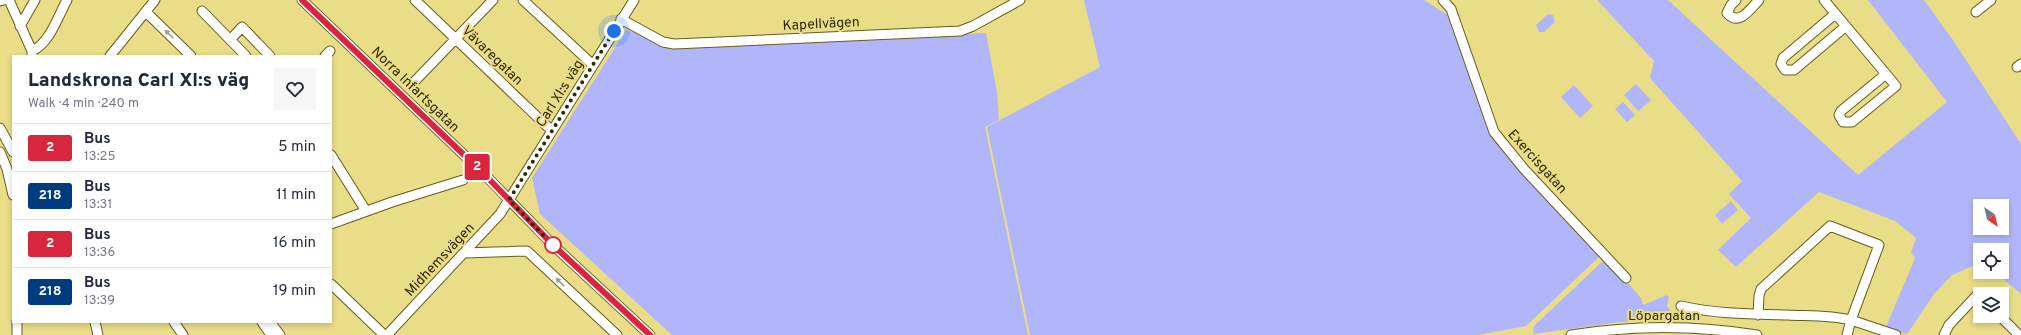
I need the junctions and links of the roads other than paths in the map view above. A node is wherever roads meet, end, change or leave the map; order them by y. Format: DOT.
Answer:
graph roads {
  1 [pos="4,0"];
  2 [pos="9,0"];
  3 [pos="35,0"];
  4 [pos="67,0"];
  5 [pos="155,0"];
  6 [pos="302,0"];
  7 [pos="415,0"];
  8 [pos="492,0"];
  9 [pos="523,0"];
  10 [pos="634,0"];
  11 [pos="1020,0"];
  12 [pos="1442,0"];
  13 [pos="1736,0"];
  14 [pos="1759,0"];
  15 [pos="1824,0"];
  16 [pos="1990,0"];
  17 [pos="0,1"];
  18 [pos="202,11"];
  19 [pos="146,12"];
  20 [pos="1976,12"];
  21 [pos="1835,14"];
  22 [pos="621,19"];
  23 [pos="20,26"];
  24 [pos="1846,26"];
  25 [pos="455,38"];
  26 [pos="230,40"];
  27 [pos="32,54"];
  28 [pos="111,55"];
  29 [pos="191,55"];
  30 [pos="245,55"];
  31 [pos="269,55"];
  32 [pos="593,65"];
  33 [pos="1886,74"];
  34 [pos="415,81"];
  35 [pos="0,128"];
  36 [pos="552,131"];
  37 [pos="12,151"];
  38 [pos="12,154"];
  39 [pos="332,157"];
  40 [pos="1,159"];
  41 [pos="463,180"];
  42 [pos="12,192"];
  43 [pos="509,200"];
  44 [pos="366,211"];
  45 [pos="332,224"];
  46 [pos="464,253"];
  47 [pos="1626,278"];
  48 [pos="332,285"];
  49 [pos="1973,299"];
  50 [pos="1681,306"];
  51 [pos="1758,315"];
  52 [pos="1851,320"];
  53 [pos="17,323"];
  54 [pos="94,323"];
  55 [pos="175,323"];
  56 [pos="263,323"];
  57 [pos="271,323"];
  58 [pos="2007,323"];
  59 [pos="17,335"];
  60 [pos="98,335"];
  61 [pos="183,335"];
  62 [pos="271,335"];
  63 [pos="280,335"];
  64 [pos="386,335"];
  65 [pos="616,335"];
  66 [pos="650,335"];
  67 [pos="1571,335"];
  68 [pos="1757,335"];
  69 [pos="1847,335"];
  70 [pos="1896,335"];
  71 [pos="1944,335"];
  72 [pos="2017,335"];
  1 -- 17 [label="street"];
  2 -- 23 [label="street"];
  3 -- 23 [label="street"];
  4 -- 27 [label="street"];
  5 -- 19 [label="street"];
  6 -- 43 [label="street, Norra Infartsgatan"];
  7 -- 25 [label="street, Vävaregatan"];
  8 -- 25 [label="street"];
  9 -- 32 [label="street"];
  10 -- 22 [label="street, Carl XI:s väg"];
  11 -- 22 [label="street, Kapellvägen"];
  12 -- 47 [label="street, Exercisgatan"];
  13 -- 14 [label="street"];
  15 -- 21 [label="street"];
  16 -- 20 [label="street"];
  18 -- 26 [label="street"];
  19 -- 28 [label="street"];
  29 -- 19 [label="street, one-way"];
  21 -- 24 [label="street"];
  21 -- 24 [label="street"];
  22 -- 32 [label="street, Carl XI:s väg"];
  23 -- 27 [label="street"];
  24 -- 33 [label="street"];
  25 -- 34 [label="street"];
  25 -- 36 [label="street, Vävaregatan"];
  26 -- 30 [label="street"];
  26 -- 31 [label="street"];
  32 -- 36 [label="street, Carl XI:s väg"];
  33 -- 33 [label="street"];
  35 -- 37 [label="street"];
  36 -- 43 [label="street, Carl XI:s väg"];
  38 -- 40 [label="street"];
  39 -- 44 [label="street"];
  40 -- 42 [label="street"];
  41 -- 44 [label="street"];
  43 -- 46 [label="street, Midhemsvägen"];
  43 -- 66 [label="street, Norra Infartsgatan"];
  44 -- 45 [label="street"];
  46 -- 64 [label="street, Midhemsvägen"];
  65 -- 46 [label="street, one-way"];
  48 -- 64 [label="street"];
  49 -- 71 [label="street"];
  50 -- 51 [label="street"];
  51 -- 52 [label="street"];
  51 -- 52 [label="street"];
  52 -- 69 [label="street"];
  52 -- 70 [label="street"];
  53 -- 59 [label="street"];
  54 -- 60 [label="street"];
  55 -- 61 [label="street"];
  56 -- 62 [label="street"];
  57 -- 63 [label="street"];
  58 -- 72 [label="street"];
  67 -- 68 [label="street, Löpargatan"];
}
